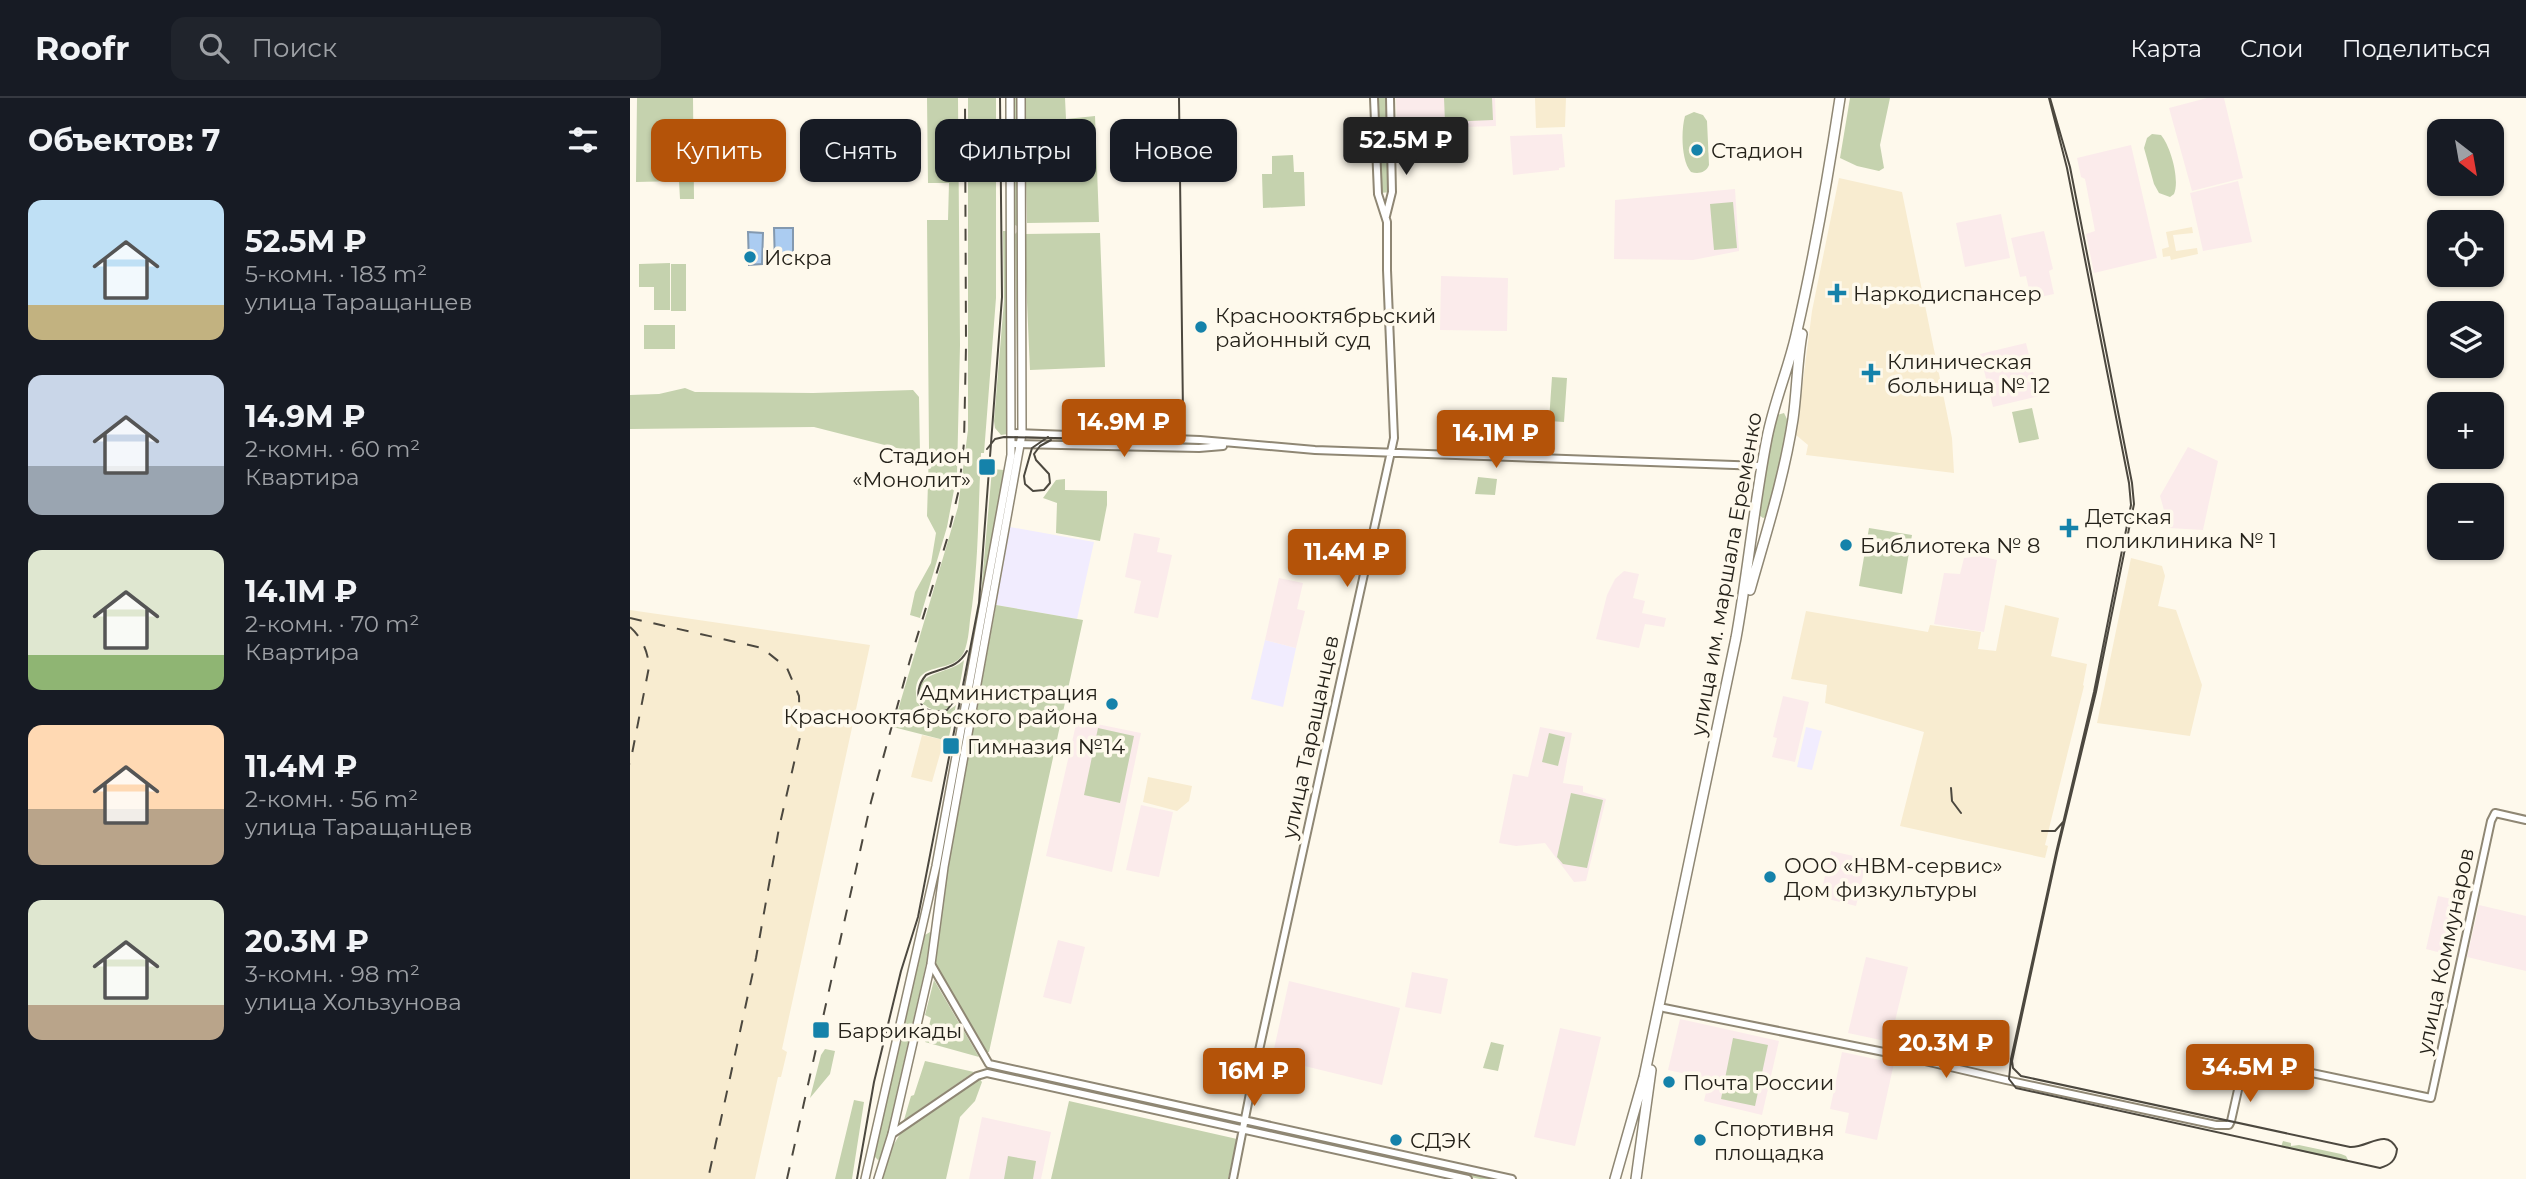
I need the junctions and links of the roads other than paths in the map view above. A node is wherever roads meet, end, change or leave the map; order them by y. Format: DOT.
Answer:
graph roads {
  1 [pos="1010,98"];
  2 [pos="1021,98"];
  3 [pos="1374,98"];
  4 [pos="1390,98"];
  5 [pos="1840,98"];
  6 [pos="1846,98"];
  7 [pos="1386,216"];
  8 [pos="1011,229"];
  9 [pos="1021,229"];
  10 [pos="1772,412"];
  11 [pos="1793,419"];
  12 [pos="1013,433"];
  13 [pos="1022,434"];
  14 [pos="1016,443"];
  15 [pos="1232,445"];
  16 [pos="1391,451"];
  17 [pos="1762,466"];
  18 [pos="1753,514"];
  19 [pos="1773,515"];
  20 [pos="2526,820"];
  21 [pos="919,933"];
  22 [pos="936,935"];
  23 [pos="931,964"];
  24 [pos="1664,1008"];
  25 [pos="1246,1121"];
  26 [pos="1244,1129"];
  27 [pos="892,1134"];
  28 [pos="1376,1149"];
  29 [pos="1373,1158"];
  30 [pos="1620,1158"];
  31 [pos="869,1160"];
  32 [pos="1640,1162"];
  33 [pos="883,1163"];
  34 [pos="865,1179"];
  35 [pos="878,1179"];
  36 [pos="1233,1179"];
  37 [pos="1468,1179"];
  38 [pos="1512,1179"];
  39 [pos="1615,1179"];
  40 [pos="1636,1179"];
  1 -- 8 [label="main road"];
  2 -- 9 [label="main road"];
  3 -- 7 [label="street, улица Таращанцев"];
  4 -- 7 [label="street, улица Таращанцев"];
  5 -- 10 [label="highway, улица им. маршала Еременко"];
  6 -- 11 [label="highway, улица им. маршала Еременко"];
  7 -- 16 [label="street, улица Таращанцев"];
  8 -- 9 [label="main road"];
  8 -- 12 [label="main road"];
  9 -- 13 [label="main road"];
  10 -- 11 [label="highway"];
  10 -- 17 [label="highway, улица им. маршала Еременко"];
  11 -- 19 [label="highway, улица им. маршала Еременко"];
  12 -- 13 [label="street"];
  12 -- 14 [label="main road"];
  13 -- 14 [label="main road"];
  13 -- 15 [label="street"];
  14 -- 15 [label="street"];
  14 -- 21 [label="main road"];
  14 -- 22 [label="main road"];
  15 -- 16 [label="street"];
  16 -- 17 [label="street"];
  16 -- 25 [label="street, улица Таращанцев"];
  17 -- 18 [label="highway, улица им. маршала Еременко"];
  18 -- 19 [label="highway"];
  18 -- 30 [label="highway, улица им. маршала Еременко"];
  19 -- 24 [label="highway, улица им. маршала Еременко"];
  20 -- 24 [label="street, улица Коммунаров"];
  21 -- 22 [label="main road"];
  21 -- 31 [label="main road"];
  22 -- 23 [label="main road"];
  23 -- 25 [label="street"];
  23 -- 27 [label="main road"];
  24 -- 32 [label="highway, улица им. маршала Еременко"];
  25 -- 26 [label="street, улица Таращанцев"];
  25 -- 28 [label="street"];
  26 -- 27 [label="street"];
  26 -- 29 [label="street"];
  26 -- 36 [label="street, улица Таращанцев"];
  27 -- 33 [label="main road"];
  28 -- 29 [label="street"];
  28 -- 38 [label="street"];
  29 -- 37 [label="street"];
  30 -- 32 [label="highway"];
  30 -- 39 [label="highway, улица им. маршала Еременко"];
  31 -- 33 [label="main road"];
  31 -- 34 [label="main road"];
  32 -- 40 [label="highway, улица им. маршала Еременко"];
  33 -- 35 [label="main road"];
}
